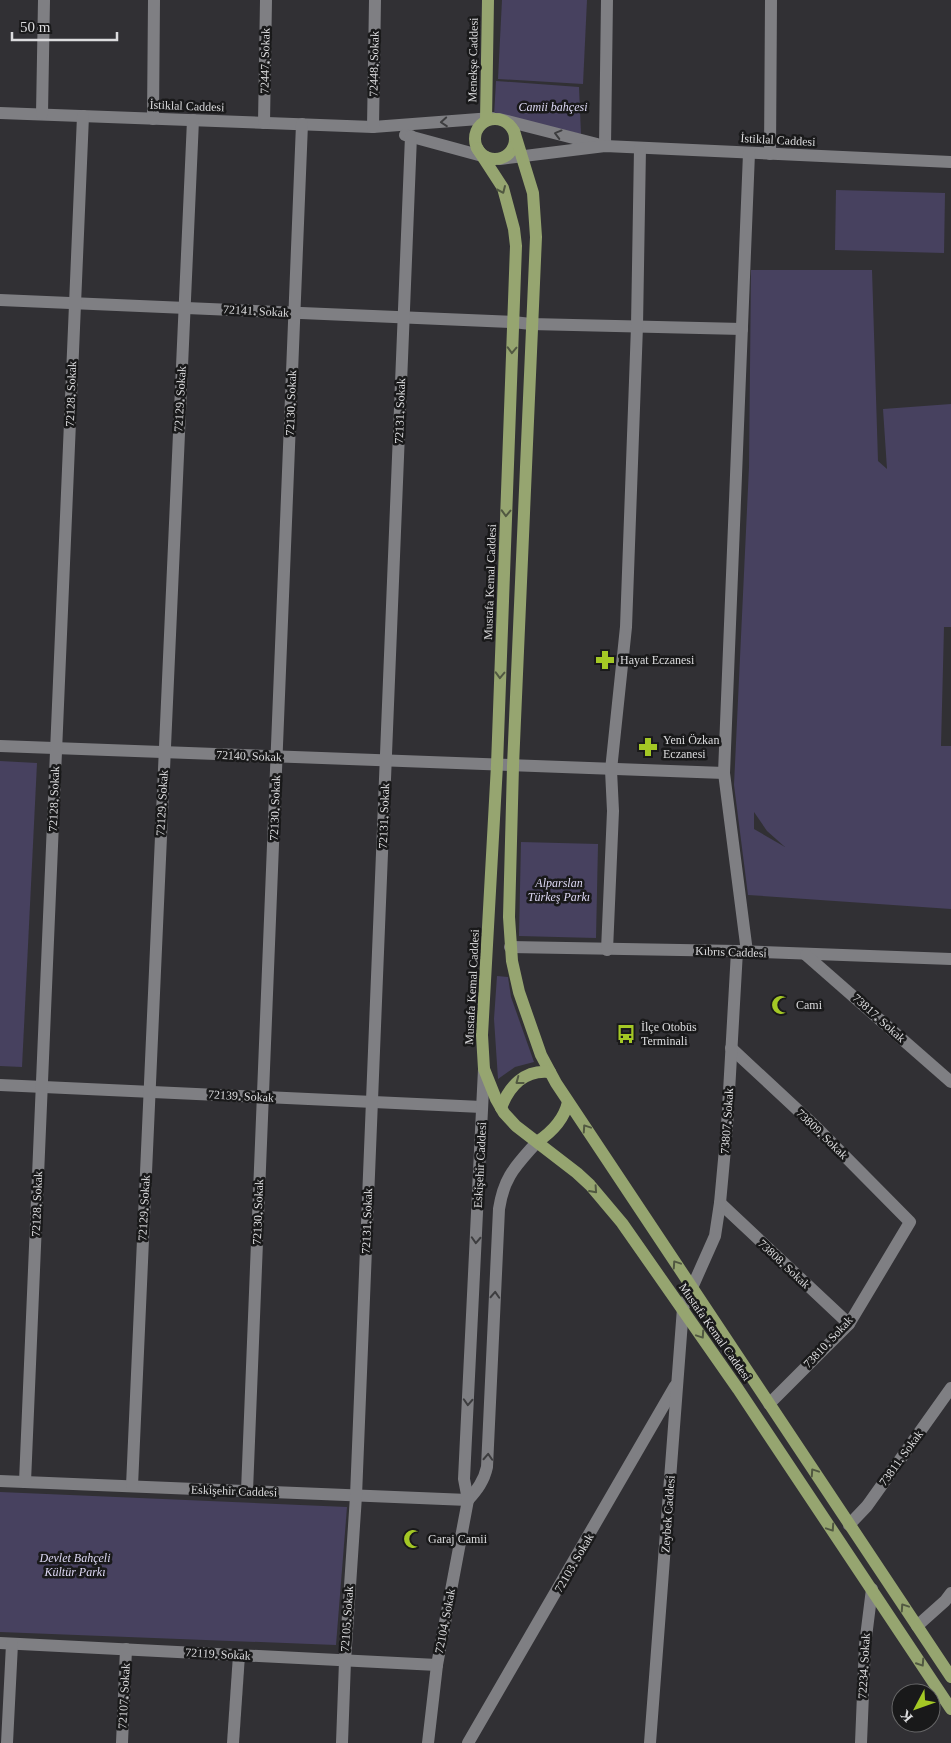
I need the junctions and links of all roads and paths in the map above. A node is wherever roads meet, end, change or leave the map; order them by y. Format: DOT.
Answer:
graph roads {
  1 [pos="44,0"];
  2 [pos="154,0"];
  3 [pos="266,0"];
  4 [pos="375,0"];
  5 [pos="488,0"];
  6 [pos="607,0"];
  7 [pos="771,0"];
  8 [pos="0,113"];
  9 [pos="42,114"];
  10 [pos="83,116"];
  11 [pos="153,118"];
  12 [pos="491,119"];
  13 [pos="193,120"];
  14 [pos="264,123"];
  15 [pos="302,124"];
  16 [pos="373,127"];
  17 [pos="514,131"];
  18 [pos="411,136"];
  19 [pos="605,146"];
  20 [pos="640,148"];
  21 [pos="749,153"];
  22 [pos="482,154"];
  23 [pos="770,154"];
  24 [pos="523,156"];
  25 [pos="500,159"];
  26 [pos="951,162"];
  27 [pos="0,300"];
  28 [pos="75,303"];
  29 [pos="184,308"];
  30 [pos="295,313"];
  31 [pos="404,317"];
  32 [pos="513,322"];
  33 [pos="531,324"];
  34 [pos="637,326"];
  35 [pos="742,329"];
  36 [pos="0,746"];
  37 [pos="56,748"];
  38 [pos="164,753"];
  39 [pos="277,757"];
  40 [pos="386,761"];
  41 [pos="497,765"];
  42 [pos="513,766"];
  43 [pos="611,770"];
  44 [pos="724,773"];
  45 [pos="510,947"];
  46 [pos="607,950"];
  47 [pos="742,952"];
  48 [pos="806,955"];
  49 [pos="951,960"];
  50 [pos="731,1048"];
  51 [pos="484,1069"];
  52 [pos="550,1072"];
  53 [pos="951,1082"];
  54 [pos="0,1085"];
  55 [pos="42,1087"];
  56 [pos="149,1092"];
  57 [pos="263,1097"];
  58 [pos="372,1102"];
  59 [pos="568,1102"];
  60 [pos="482,1107"];
  61 [pos="501,1108"];
  62 [pos="537,1142"];
  63 [pos="720,1203"];
  64 [pos="910,1222"];
  65 [pos="692,1286"];
  66 [pos="683,1308"];
  67 [pos="849,1324"];
  68 [pos="677,1382"];
  69 [pos="951,1388"];
  70 [pos="768,1404"];
  71 [pos="0,1481"];
  72 [pos="25,1482"];
  73 [pos="132,1486"];
  74 [pos="247,1491"];
  75 [pos="356,1496"];
  76 [pos="468,1500"];
  77 [pos="849,1525"];
  78 [pos="872,1589"];
  79 [pos="951,1593"];
  80 [pos="917,1626"];
  81 [pos="6,1643"];
  82 [pos="126,1649"];
  83 [pos="239,1655"];
  84 [pos="344,1660"];
  85 [pos="437,1665"];
  86 [pos="951,1677"];
  87 [pos="951,1709"];
  88 [pos="7,1743"];
  89 [pos="122,1743"];
  90 [pos="233,1743"];
  91 [pos="342,1743"];
  92 [pos="428,1743"];
  93 [pos="468,1743"];
  94 [pos="650,1743"];
  95 [pos="861,1743"];
  1 -- 9 [label="street"];
  2 -- 11 [label="street"];
  3 -- 14 [label="street, 72447. Sokak"];
  4 -- 16 [label="street, 72448. Sokak"];
  5 -- 12 [label="main road, Menekşe Caddesi"];
  6 -- 19 [label="street"];
  7 -- 23 [label="street"];
  8 -- 9 [label="street, İstiklal Caddesi"];
  9 -- 10 [label="street, İstiklal Caddesi"];
  10 -- 11 [label="street, İstiklal Caddesi"];
  10 -- 28 [label="street, 72128. Sokak"];
  11 -- 13 [label="street, İstiklal Caddesi"];
  12 -- 16 [label="street, İstiklal Caddesi, one-way"];
  12 -- 17 [label="main road"];
  19 -- 12 [label="street, İstiklal Caddesi, one-way"];
  12 -- 22 [label="main road"];
  13 -- 14 [label="street, İstiklal Caddesi"];
  13 -- 29 [label="street, 72129. Sokak"];
  14 -- 15 [label="street, İstiklal Caddesi"];
  15 -- 16 [label="street, İstiklal Caddesi"];
  15 -- 30 [label="street, 72130. Sokak"];
  16 -- 18 [label="street, İstiklal Caddesi"];
  17 -- 24 [label="main road, Mustafa Kemal Caddesi"];
  17 -- 25 [label="main road"];
  18 -- 22 [label="street, İstiklal Caddesi"];
  18 -- 31 [label="street, 72131. Sokak"];
  19 -- 20 [label="street, İstiklal Caddesi"];
  19 -- 24 [label="street, İstiklal Caddesi"];
  20 -- 21 [label="street, İstiklal Caddesi"];
  20 -- 34 [label="street"];
  21 -- 23 [label="street, İstiklal Caddesi"];
  21 -- 35 [label="street, 73807. Sokak"];
  22 -- 25 [label="main road, İstiklal Caddesi"];
  22 -- 32 [label="main road, Mustafa Kemal Caddesi, one-way"];
  23 -- 26 [label="street, İstiklal Caddesi"];
  24 -- 25 [label="street, İstiklal Caddesi"];
  24 -- 33 [label="main road, Mustafa Kemal Caddesi"];
  27 -- 28 [label="street, 72141. Sokak"];
  28 -- 29 [label="street, 72141. Sokak"];
  28 -- 37 [label="street, 72128. Sokak"];
  29 -- 30 [label="street, 72141. Sokak"];
  29 -- 38 [label="street, 72129. Sokak"];
  30 -- 31 [label="street, 72141. Sokak"];
  30 -- 39 [label="street, 72130. Sokak"];
  31 -- 32 [label="street, 72141. Sokak"];
  31 -- 40 [label="street, 72131. Sokak"];
  32 -- 33 [label="street, 72141. Sokak"];
  32 -- 41 [label="main road, Mustafa Kemal Caddesi, one-way"];
  33 -- 34 [label="street, 72141. Sokak"];
  33 -- 42 [label="main road, Mustafa Kemal Caddesi"];
  34 -- 35 [label="street, 72141. Sokak"];
  34 -- 43 [label="street"];
  35 -- 44 [label="street, 73807. Sokak"];
  36 -- 37 [label="street, 72140. Sokak"];
  37 -- 38 [label="street, 72140. Sokak"];
  37 -- 55 [label="street, 72128. Sokak"];
  38 -- 39 [label="street, 72140. Sokak"];
  38 -- 56 [label="street, 72129. Sokak"];
  39 -- 40 [label="street, 72140. Sokak"];
  39 -- 57 [label="street, 72130. Sokak"];
  40 -- 41 [label="street, 72140. Sokak"];
  40 -- 58 [label="street, 72131. Sokak"];
  41 -- 42 [label="street, 72140. Sokak"];
  41 -- 51 [label="main road, Mustafa Kemal Caddesi"];
  42 -- 43 [label="street, 72140. Sokak"];
  42 -- 45 [label="main road, Mustafa Kemal Caddesi"];
  43 -- 44 [label="street, 72140. Sokak"];
  43 -- 46 [label="street"];
  44 -- 47 [label="street, 73807. Sokak"];
  45 -- 46 [label="street, Kıbrıs Caddesi"];
  45 -- 52 [label="main road, Mustafa Kemal Caddesi"];
  46 -- 47 [label="street, Kıbrıs Caddesi"];
  47 -- 48 [label="street, Kıbrıs Caddesi"];
  47 -- 50 [label="street, 73807. Sokak"];
  48 -- 49 [label="street, Kıbrıs Caddesi"];
  48 -- 53 [label="street, 73817. Sokak"];
  50 -- 63 [label="street, 73807. Sokak"];
  50 -- 64 [label="street, 73809. Sokak"];
  51 -- 60 [label="street, Eskişehir Caddesi"];
  51 -- 61 [label="main road, Mustafa Kemal Caddesi"];
  52 -- 59 [label="main road, Mustafa Kemal Caddesi"];
  52 -- 61 [label="main road, one-way"];
  54 -- 55 [label="street, 72139. Sokak"];
  55 -- 56 [label="street, 72139. Sokak"];
  55 -- 72 [label="street, 72128. Sokak"];
  56 -- 57 [label="street, 72139. Sokak"];
  56 -- 73 [label="street, 72129. Sokak"];
  57 -- 58 [label="street, 72139. Sokak"];
  57 -- 74 [label="street, 72130. Sokak"];
  58 -- 60 [label="street, 72139. Sokak"];
  58 -- 75 [label="street, 72131. Sokak"];
  59 -- 62 [label="main road"];
  65 -- 59 [label="main road, Mustafa Kemal Caddesi, one-way"];
  60 -- 76 [label="street, Eskişehir Caddesi, one-way"];
  61 -- 62 [label="main road, Mustafa Kemal Caddesi"];
  62 -- 66 [label="main road, Mustafa Kemal Caddesi, one-way"];
  76 -- 62 [label="street, Eskişehir Caddesi, one-way"];
  63 -- 65 [label="street, 73807. Sokak"];
  63 -- 67 [label="street, 73808. Sokak"];
  64 -- 67 [label="street, 73810. Sokak"];
  65 -- 66 [label="street, Zeybek Caddesi"];
  65 -- 70 [label="main road, Mustafa Kemal Caddesi"];
  66 -- 68 [label="street, Zeybek Caddesi"];
  66 -- 78 [label="main road, Mustafa Kemal Caddesi, one-way"];
  67 -- 70 [label="street, 73810. Sokak"];
  68 -- 93 [label="street, 72103. Sokak"];
  68 -- 94 [label="street, Zeybek Caddesi"];
  69 -- 77 [label="street, 73811. Sokak"];
  77 -- 70 [label="main road, Mustafa Kemal Caddesi, one-way"];
  71 -- 72 [label="street, Eskişehir Caddesi"];
  72 -- 73 [label="street, Eskişehir Caddesi"];
  73 -- 74 [label="street, Eskişehir Caddesi"];
  74 -- 75 [label="street, Eskişehir Caddesi"];
  75 -- 76 [label="street, Eskişehir Caddesi"];
  75 -- 84 [label="street, 72105. Sokak"];
  76 -- 85 [label="street, 72104. Sokak"];
  80 -- 77 [label="main road, Mustafa Kemal Caddesi, one-way"];
  78 -- 87 [label="main road, Mustafa Kemal Caddesi, one-way"];
  78 -- 95 [label="street, 72234. Sokak"];
  79 -- 80 [label="street"];
  80 -- 86 [label="main road, Mustafa Kemal Caddesi"];
  81 -- 82 [label="street, 72119. Sokak"];
  81 -- 88 [label="street"];
  82 -- 83 [label="street, 72119. Sokak"];
  82 -- 89 [label="street, 72107. Sokak"];
  83 -- 84 [label="street, 72119. Sokak"];
  83 -- 90 [label="street"];
  84 -- 85 [label="street, 72119. Sokak"];
  84 -- 91 [label="street, 72105. Sokak"];
  85 -- 92 [label="street, 72104. Sokak"];
}
